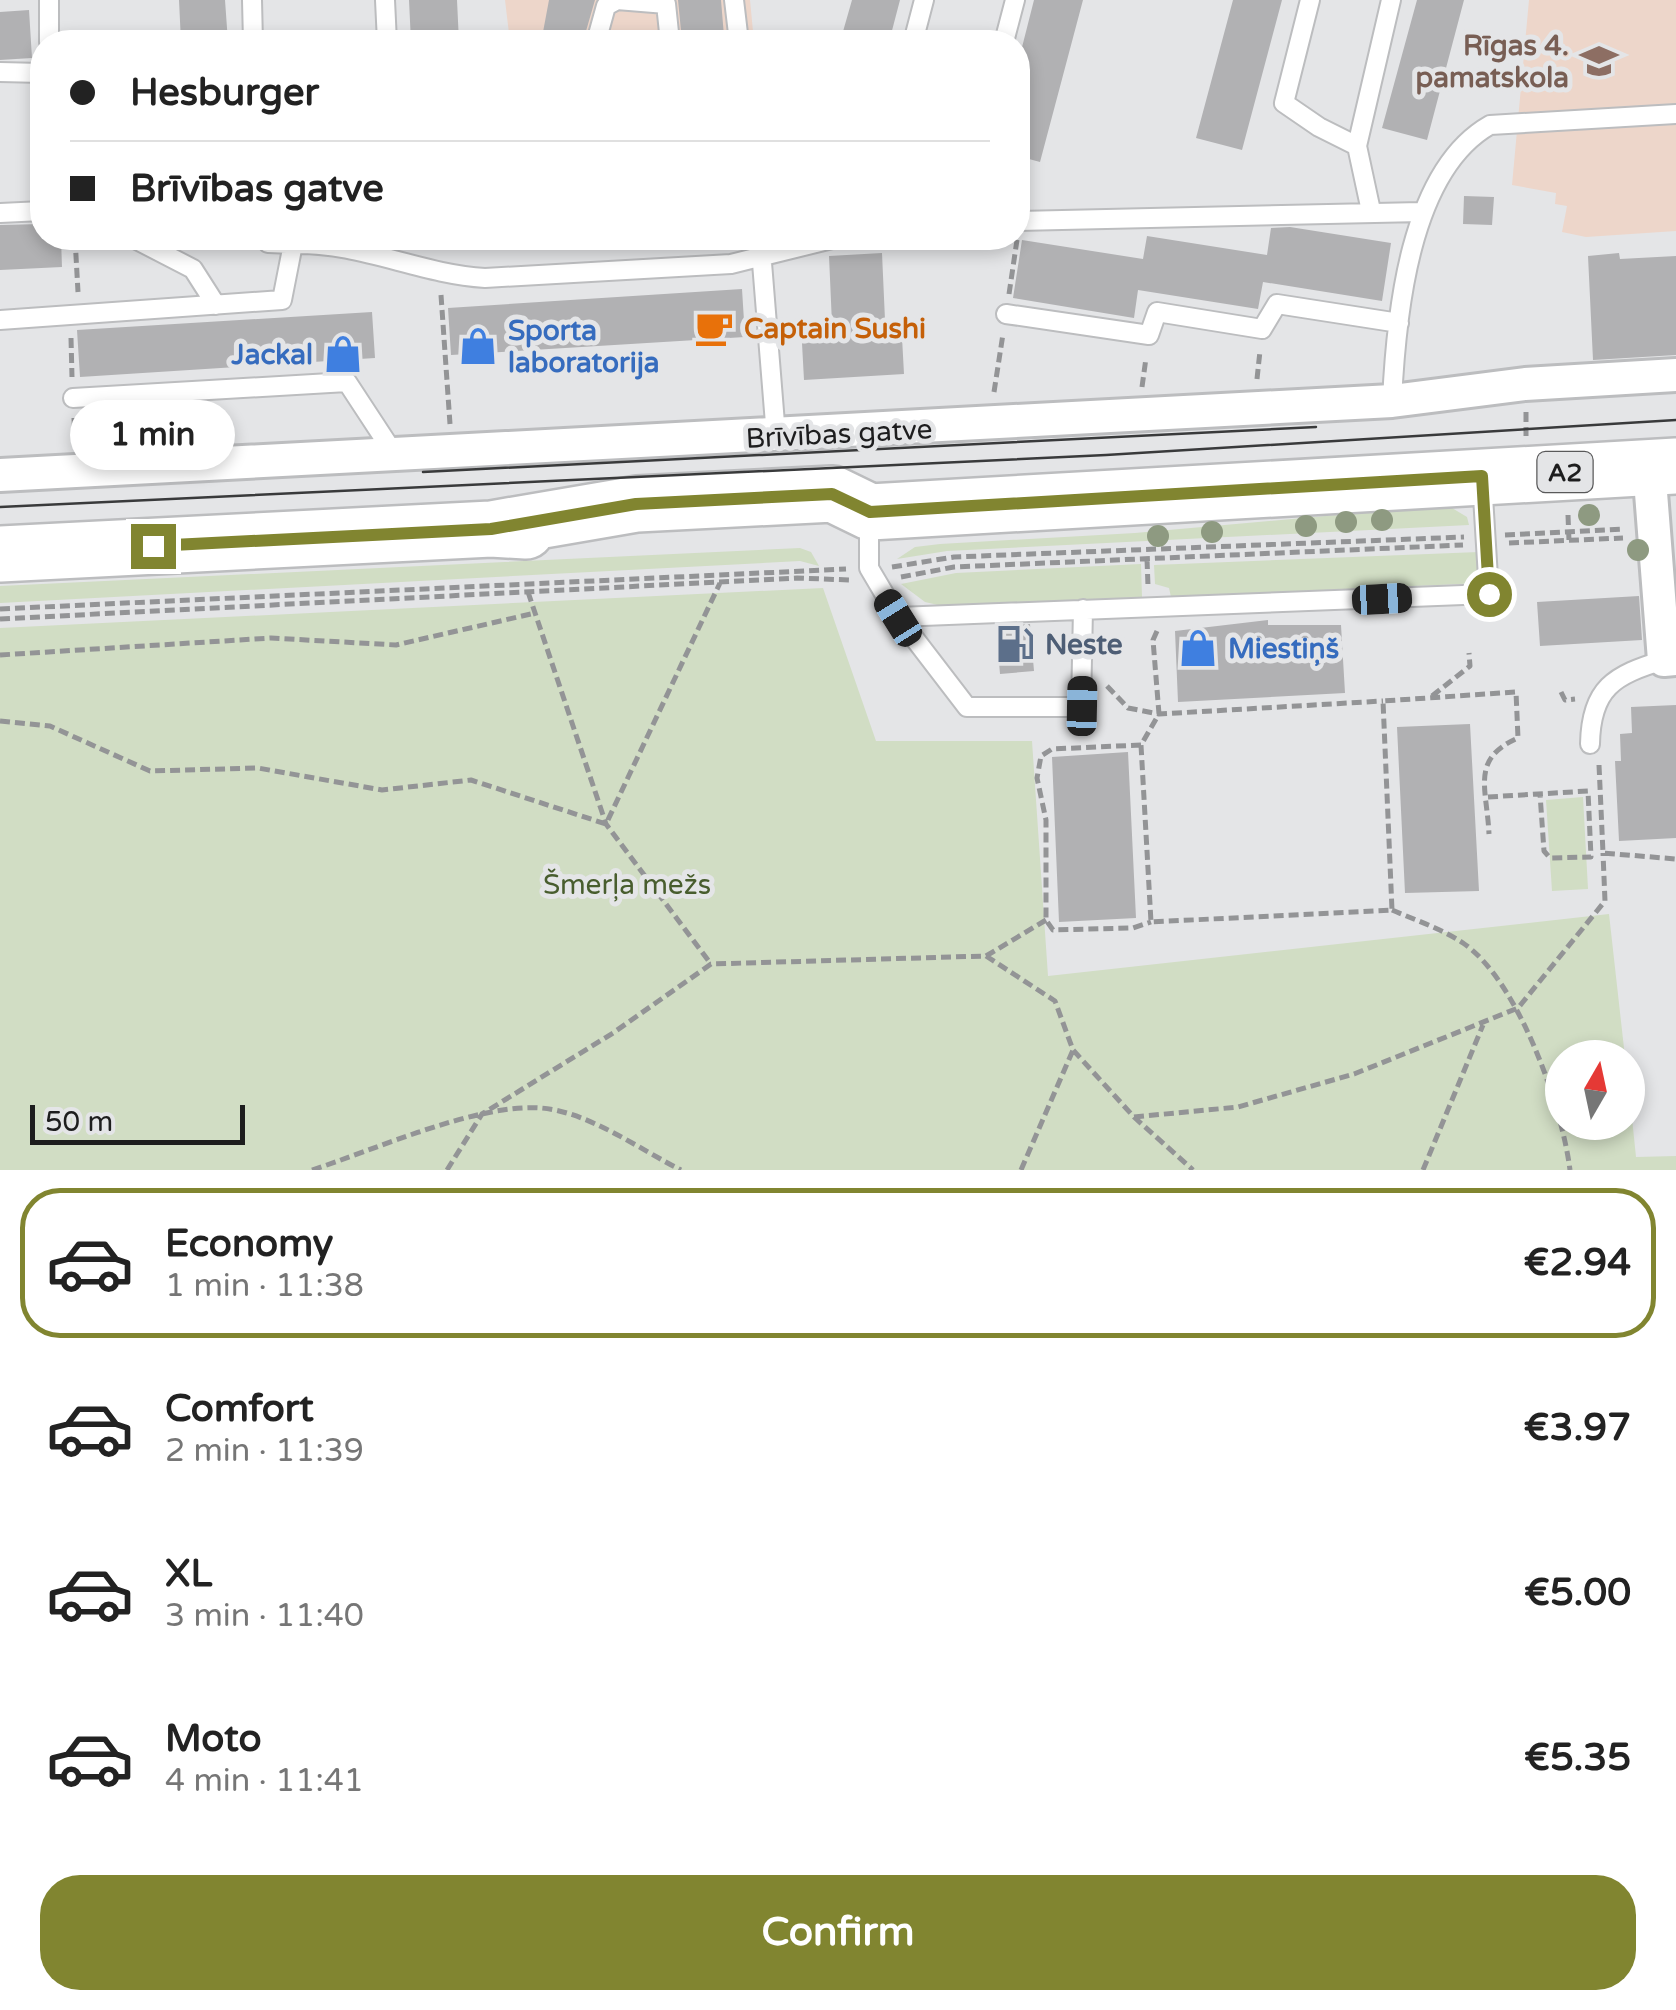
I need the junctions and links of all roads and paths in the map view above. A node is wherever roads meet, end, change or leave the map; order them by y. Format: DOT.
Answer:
graph roads {
  1 [pos="50,0"];
  2 [pos="252,0"];
  3 [pos="385,0"];
  4 [pos="734,0"];
  5 [pos="924,0"];
  6 [pos="1015,0"];
  7 [pos="1310,0"];
  8 [pos="1391,0"];
  9 [pos="49,30"];
  10 [pos="253,30"];
  11 [pos="387,30"];
  12 [pos="599,30"];
  13 [pos="669,30"];
  14 [pos="738,30"];
  15 [pos="916,30"];
  16 [pos="1007,30"];
  17 [pos="0,72"];
  18 [pos="30,73"];
  19 [pos="1676,114"];
  20 [pos="1358,146"];
  21 [pos="1371,211"];
  22 [pos="30,212"];
  23 [pos="1421,212"];
  24 [pos="0,213"];
  25 [pos="1030,221"];
  26 [pos="76,250"];
  27 [pos="156,250"];
  28 [pos="292,250"];
  29 [pos="388,250"];
  30 [pos="755,250"];
  31 [pos="760,250"];
  32 [pos="440,272"];
  33 [pos="216,305"];
  34 [pos="1006,314"];
  35 [pos="78,315"];
  36 [pos="0,320"];
  37 [pos="1399,323"];
  38 [pos="1262,329"];
  39 [pos="1149,336"];
  40 [pos="1676,374"];
  41 [pos="1525,384"];
  42 [pos="1255,397"];
  43 [pos="73,398"];
  44 [pos="1140,400"];
  45 [pos="1392,401"];
  46 [pos="776,436"];
  47 [pos="1545,438"];
  48 [pos="451,440"];
  49 [pos="389,457"];
  50 [pos="1662,467"];
  51 [pos="0,474"];
  52 [pos="1482,476"];
  53 [pos="1568,507"];
  54 [pos="870,512"];
  55 [pos="1568,532"];
  56 [pos="1653,533"];
  57 [pos="1487,540"];
  58 [pos="1569,542"];
  59 [pos="0,554"];
  60 [pos="1147,559"];
  61 [pos="894,567"];
  62 [pos="830,570"];
  63 [pos="874,579"];
  64 [pos="720,582"];
  65 [pos="528,592"];
  66 [pos="0,609"];
  67 [pos="1083,609"];
  68 [pos="1166,610"];
  69 [pos="535,613"];
  70 [pos="898,618"];
  71 [pos="0,619"];
  72 [pos="1082,647"];
  73 [pos="1469,653"];
  74 [pos="0,654"];
  75 [pos="1670,659"];
  76 [pos="1430,698"];
  77 [pos="1383,701"];
  78 [pos="1159,714"];
  79 [pos="0,721"];
  80 [pos="1590,744"];
  81 [pos="1142,745"];
  82 [pos="1599,765"];
  83 [pos="1588,791"];
  84 [pos="1600,791"];
  85 [pos="1540,794"];
  86 [pos="1488,796"];
  87 [pos="606,824"];
  88 [pos="1046,834"];
  89 [pos="1056,834"];
  90 [pos="1489,834"];
  91 [pos="1603,853"];
  92 [pos="1676,859"];
  93 [pos="1392,910"];
  94 [pos="1046,920"];
  95 [pos="1151,922"];
  96 [pos="986,956"];
  97 [pos="711,964"];
  98 [pos="1518,1008"];
  99 [pos="1484,1023"];
  100 [pos="1073,1050"];
  101 [pos="482,1114"];
  102 [pos="1134,1117"];
  103 [pos="312,1170"];
  104 [pos="447,1170"];
  105 [pos="681,1170"];
  106 [pos="1021,1170"];
  107 [pos="1193,1170"];
  108 [pos="1423,1170"];
  109 [pos="1570,1170"];
  1 -- 9 [label="lane"];
  2 -- 10 [label="lane"];
  3 -- 11 [label="lane"];
  4 -- 14 [label="lane"];
  5 -- 15 [label="lane"];
  6 -- 16 [label="lane"];
  7 -- 20 [label="lane"];
  8 -- 20 [label="lane"];
  12 -- 13 [label="lane"];
  17 -- 18 [label="lane"];
  19 -- 23 [label="lane"];
  20 -- 21 [label="lane"];
  21 -- 23 [label="lane"];
  21 -- 25 [label="lane"];
  22 -- 24 [label="lane"];
  23 -- 37 [label="lane"];
  26 -- 35 [label="path"];
  27 -- 33 [label="lane"];
  28 -- 33 [label="lane"];
  29 -- 32 [label="lane"];
  30 -- 32 [label="lane"];
  31 -- 46 [label="lane"];
  32 -- 48 [label="path"];
  33 -- 35 [label="lane"];
  34 -- 39 [label="lane"];
  35 -- 36 [label="lane"];
  37 -- 38 [label="lane"];
  37 -- 45 [label="lane"];
  38 -- 39 [label="lane"];
  38 -- 42 [label="path"];
  39 -- 44 [label="path"];
  40 -- 41 [label="street, Brīvības gatve"];
  41 -- 45 [label="street, Brīvības gatve"];
  41 -- 47 [label="path"];
  43 -- 49 [label="lane"];
  45 -- 46 [label="street, Brīvības gatve"];
  46 -- 49 [label="street, Brīvības gatve"];
  49 -- 51 [label="street, Brīvības gatve"];
  50 -- 52 [label="highway, A2"];
  50 -- 56 [label="street"];
  52 -- 54 [label="highway, A2"];
  52 -- 57 [label="lane"];
  53 -- 55 [label="path"];
  54 -- 59 [label="highway, A2"];
  54 -- 63 [label="lane"];
  55 -- 56 [label="path"];
  55 -- 57 [label="path"];
  55 -- 58 [label="path"];
  56 -- 58 [label="path"];
  56 -- 75 [label="street"];
  57 -- 58 [label="path"];
  57 -- 60 [label="path"];
  57 -- 61 [label="path"];
  57 -- 68 [label="lane"];
  60 -- 63 [label="path"];
  60 -- 68 [label="path"];
  62 -- 66 [label="path"];
  63 -- 64 [label="path"];
  63 -- 70 [label="lane"];
  64 -- 65 [label="path"];
  64 -- 87 [label="path"];
  65 -- 69 [label="path"];
  65 -- 71 [label="path"];
  67 -- 68 [label="lane"];
  67 -- 70 [label="lane"];
  67 -- 72 [label="lane"];
  68 -- 78 [label="path"];
  69 -- 74 [label="path"];
  69 -- 87 [label="path"];
  70 -- 72 [label="lane"];
  72 -- 78 [label="path"];
  73 -- 76 [label="path"];
  75 -- 80 [label="lane"];
  76 -- 77 [label="path"];
  76 -- 86 [label="path"];
  77 -- 78 [label="path"];
  77 -- 93 [label="path"];
  78 -- 81 [label="path"];
  79 -- 87 [label="path"];
  81 -- 88 [label="path"];
  81 -- 95 [label="path"];
  82 -- 84 [label="path"];
  83 -- 84 [label="path"];
  83 -- 85 [label="path"];
  83 -- 85 [label="path"];
  84 -- 91 [label="path"];
  85 -- 86 [label="path"];
  86 -- 90 [label="path"];
  87 -- 97 [label="path"];
  88 -- 89 [label="path"];
  88 -- 94 [label="path"];
  91 -- 92 [label="path"];
  91 -- 98 [label="path"];
  93 -- 95 [label="path"];
  93 -- 98 [label="path"];
  94 -- 95 [label="path"];
  94 -- 96 [label="path"];
  96 -- 97 [label="path"];
  96 -- 100 [label="path"];
  97 -- 101 [label="path"];
  98 -- 99 [label="path"];
  98 -- 109 [label="path"];
  99 -- 102 [label="path"];
  99 -- 108 [label="path"];
  100 -- 102 [label="path"];
  100 -- 106 [label="path"];
  101 -- 103 [label="path"];
  101 -- 104 [label="path"];
  101 -- 105 [label="path"];
  102 -- 107 [label="path"];
}
